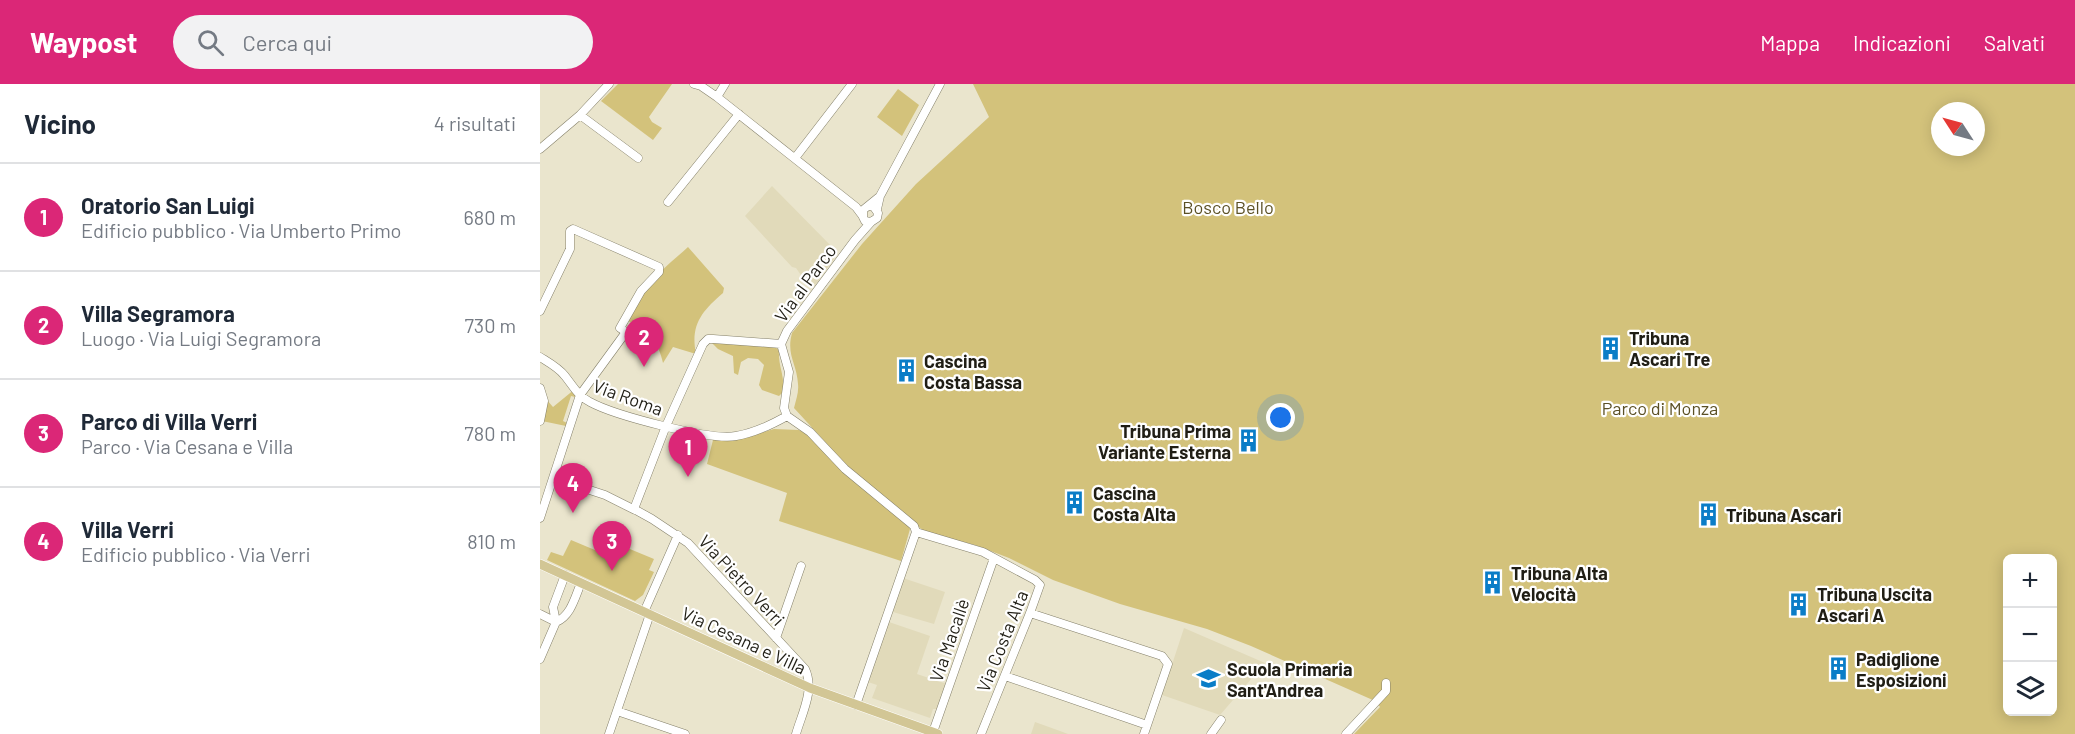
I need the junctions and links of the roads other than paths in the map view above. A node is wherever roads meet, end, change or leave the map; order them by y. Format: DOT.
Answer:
graph roads {
  1 [pos="609,84"];
  2 [pos="694,84"];
  3 [pos="725,84"];
  4 [pos="852,84"];
  5 [pos="940,84"];
  6 [pos="717,97"];
  7 [pos="739,114"];
  8 [pos="580,116"];
  9 [pos="540,149"];
  10 [pos="638,158"];
  11 [pos="795,158"];
  12 [pos="668,202"];
  13 [pos="856,207"];
  14 [pos="871,207"];
  15 [pos="862,216"];
  16 [pos="871,222"];
  17 [pos="855,240"];
  18 [pos="540,311"];
  19 [pos="782,344"];
  20 [pos="540,357"];
  21 [pos="540,388"];
  22 [pos="580,395"];
  23 [pos="790,418"];
  24 [pos="540,421"];
  25 [pos="666,426"];
  26 [pos="554,478"];
  27 [pos="634,509"];
  28 [pos="540,518"];
  29 [pos="916,532"];
  30 [pos="678,535"];
  31 [pos="994,558"];
  32 [pos="540,564"];
  33 [pos="801,566"];
  34 [pos="565,575"];
  35 [pos="581,583"];
  36 [pos="647,613"];
  37 [pos="1030,613"];
  38 [pos="540,614"];
  39 [pos="556,622"];
  40 [pos="776,638"];
  41 [pos="540,659"];
  42 [pos="1005,676"];
  43 [pos="1386,683"];
  44 [pos="810,688"];
  45 [pos="856,705"];
  46 [pos="616,711"];
  47 [pos="1221,720"];
  48 [pos="1147,725"];
  49 [pos="936,733"];
  50 [pos="609,734"];
  51 [pos="686,734"];
  52 [pos="796,734"];
  53 [pos="981,734"];
  54 [pos="1144,734"];
  55 [pos="1211,734"];
  56 [pos="1346,734"];
  1 -- 8 [label="street"];
  2 -- 6 [label="street"];
  3 -- 6 [label="street"];
  4 -- 11 [label="street"];
  5 -- 14 [label="street"];
  6 -- 7 [label="street"];
  7 -- 11 [label="street"];
  7 -- 12 [label="street"];
  8 -- 9 [label="street"];
  8 -- 10 [label="street"];
  11 -- 13 [label="street"];
  13 -- 14 [label="street"];
  13 -- 15 [label="street"];
  14 -- 15 [label="street, Via al Parco"];
  14 -- 16 [label="street, Via al Parco"];
  15 -- 16 [label="street"];
  15 -- 17 [label="street, Via al Parco"];
  16 -- 17 [label="street, Via al Parco"];
  17 -- 19 [label="street, Via al Parco"];
  18 -- 22 [label="street"];
  19 -- 23 [label="street, Via al Parco"];
  19 -- 25 [label="street"];
  20 -- 22 [label="street"];
  21 -- 24 [label="street"];
  22 -- 25 [label="street, Via Roma"];
  22 -- 26 [label="street"];
  23 -- 25 [label="street"];
  23 -- 29 [label="street"];
  25 -- 27 [label="street"];
  26 -- 27 [label="street, Via Pietro Verri"];
  26 -- 28 [label="street"];
  27 -- 30 [label="street, Via Pietro Verri"];
  29 -- 31 [label="street, Via Costa Alta"];
  29 -- 45 [label="street"];
  30 -- 36 [label="street"];
  30 -- 40 [label="street, Via Pietro Verri"];
  31 -- 37 [label="street, Via Costa Alta"];
  31 -- 49 [label="street, Via Macallè"];
  32 -- 34 [label="main road, Via Cesana e Villa"];
  33 -- 40 [label="street"];
  34 -- 35 [label="main road, Via Cesana e Villa"];
  34 -- 39 [label="street"];
  35 -- 36 [label="main road, Via Cesana e Villa"];
  35 -- 39 [label="street"];
  36 -- 44 [label="main road, Via Cesana e Villa"];
  36 -- 46 [label="street"];
  37 -- 42 [label="street, Via Costa Alta"];
  37 -- 48 [label="street"];
  38 -- 39 [label="street"];
  39 -- 41 [label="street"];
  40 -- 44 [label="street, Via Pietro Verri"];
  42 -- 48 [label="street"];
  42 -- 53 [label="street, Via Costa Alta"];
  43 -- 56 [label="street"];
  44 -- 45 [label="main road, Via Cesana e Villa"];
  44 -- 52 [label="street"];
  45 -- 49 [label="main road, Via Cesana e Villa"];
  46 -- 50 [label="street"];
  46 -- 51 [label="street"];
  47 -- 55 [label="street"];
  48 -- 54 [label="street"];
}
